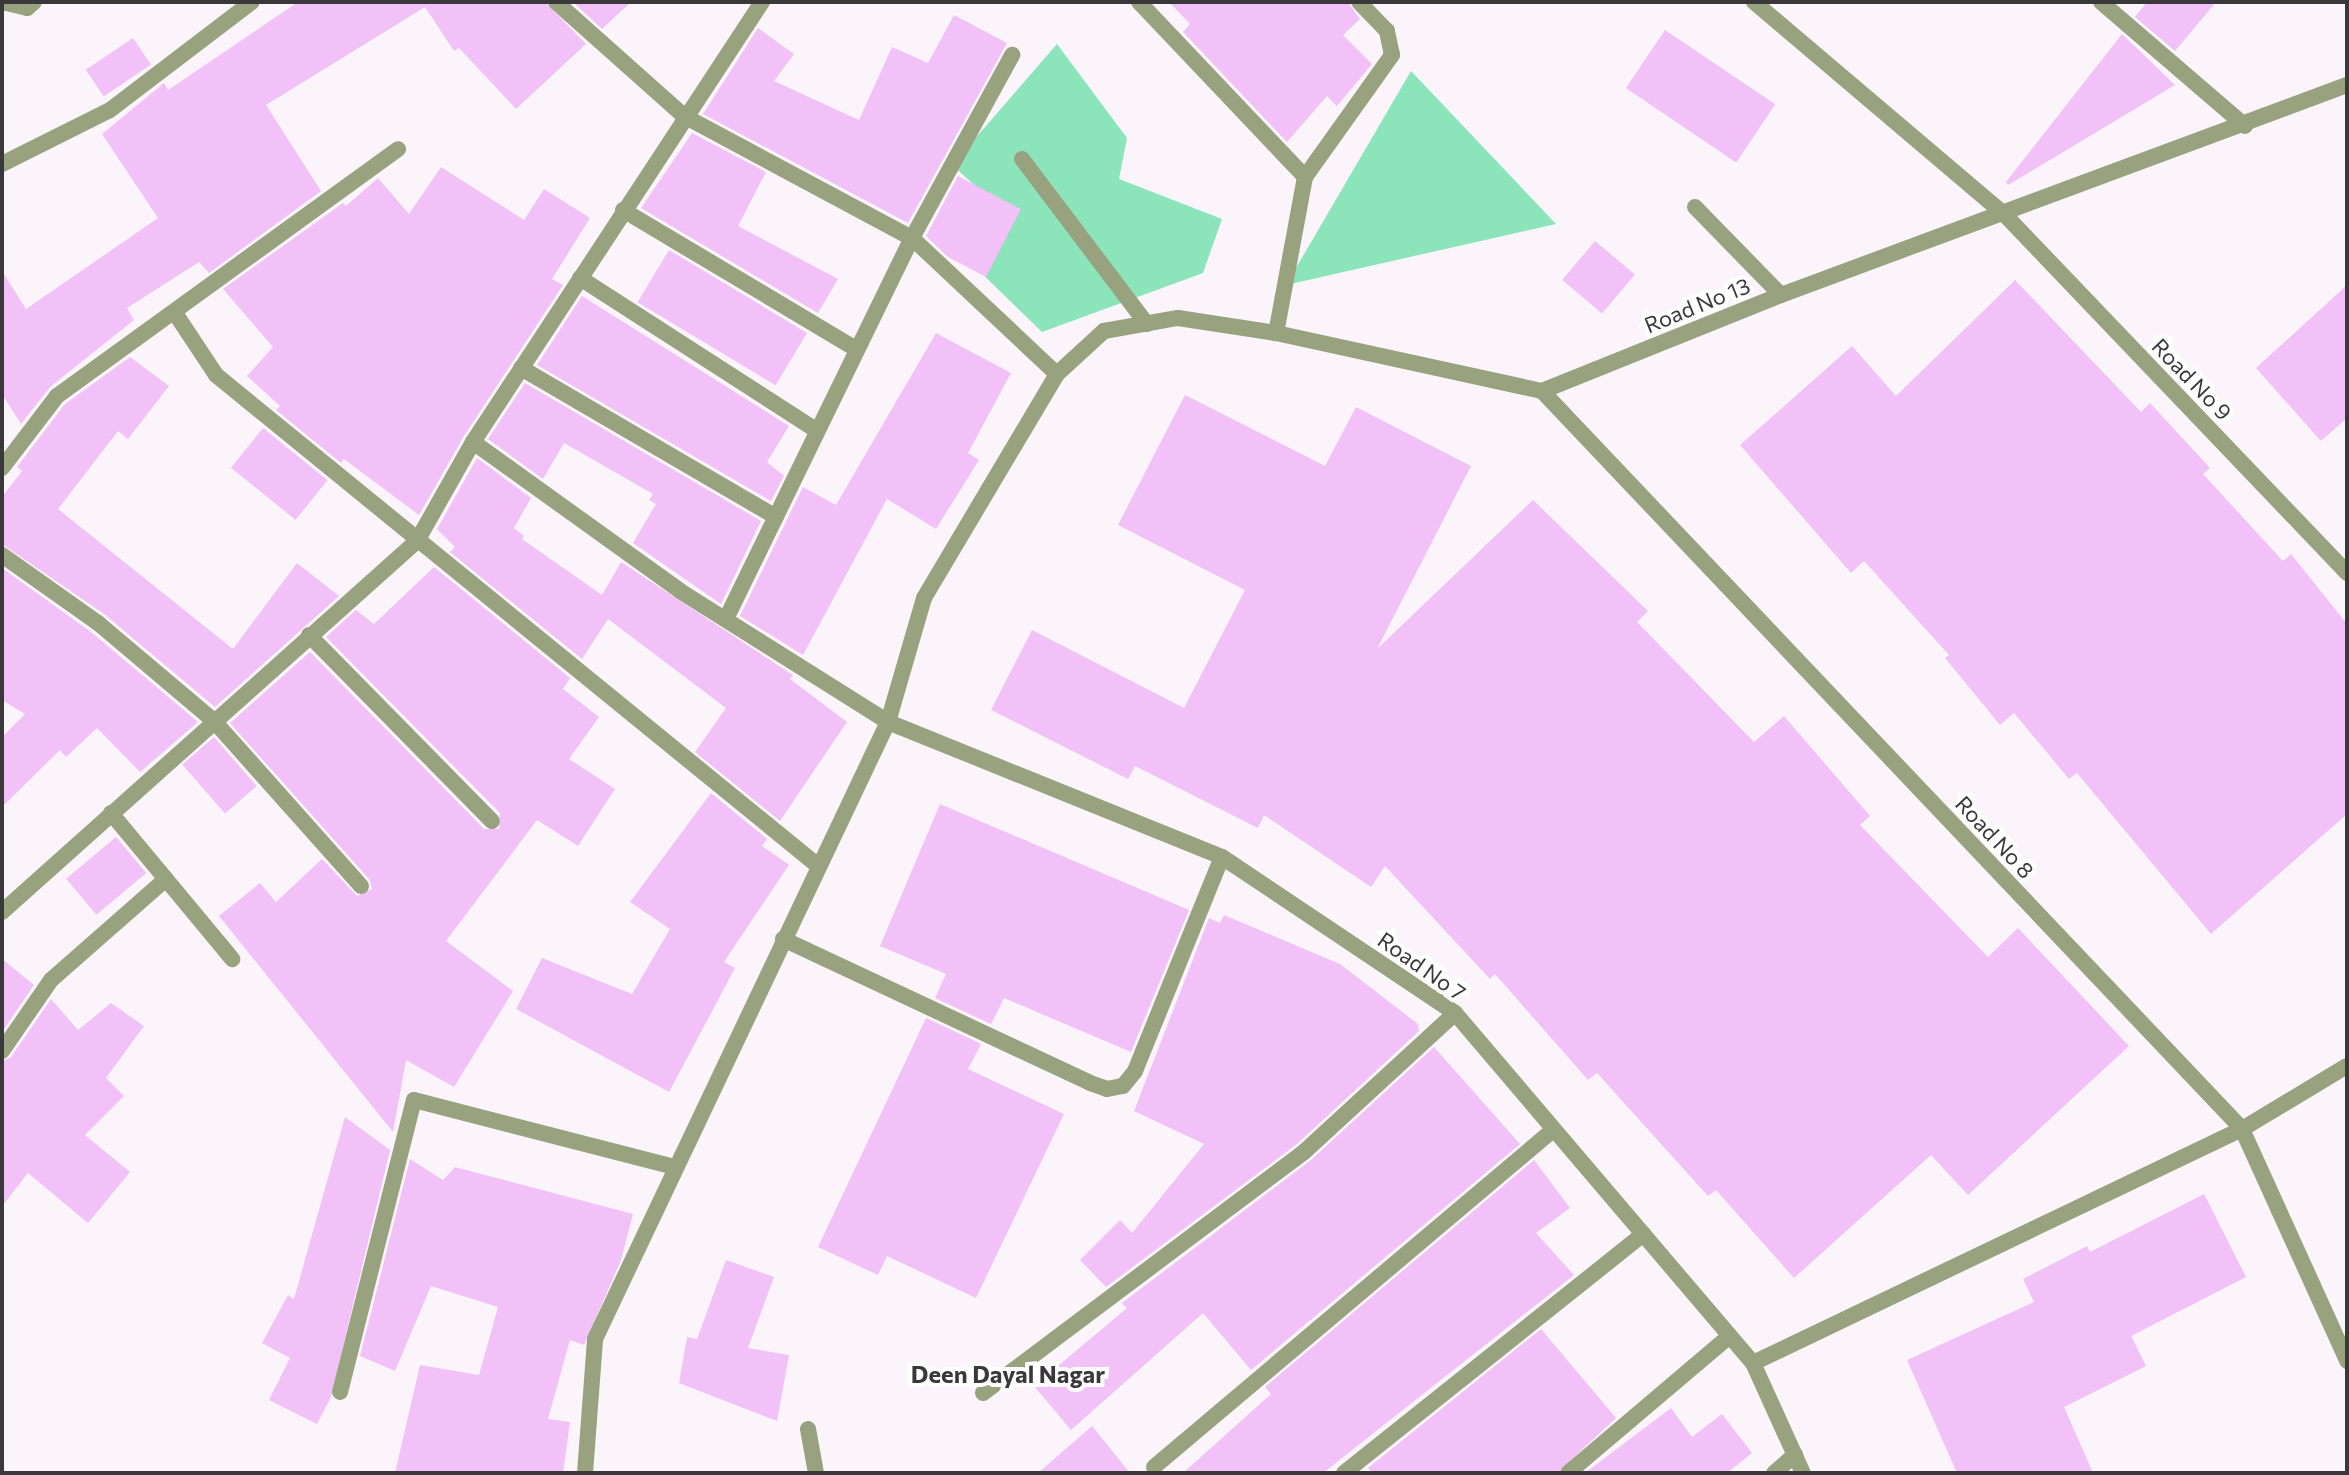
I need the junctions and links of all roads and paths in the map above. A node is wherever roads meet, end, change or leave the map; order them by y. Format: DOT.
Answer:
graph roads {
  1 [pos="2,2"];
  2 [pos="34,2"];
  3 [pos="252,2"];
  4 [pos="556,2"];
  5 [pos="762,2"];
  6 [pos="1139,2"];
  7 [pos="1359,2"];
  8 [pos="1754,2"];
  9 [pos="2101,2"];
  10 [pos="1012,55"];
  11 [pos="2347,85"];
  12 [pos="684,116"];
  13 [pos="2245,126"];
  14 [pos="398,149"];
  15 [pos="1022,159"];
  16 [pos="2,164"];
  17 [pos="1305,177"];
  18 [pos="1695,207"];
  19 [pos="623,210"];
  20 [pos="2006,216"];
  21 [pos="912,238"];
  22 [pos="580,278"];
  23 [pos="1781,295"];
  24 [pos="175,313"];
  25 [pos="1147,324"];
  26 [pos="1276,333"];
  27 [pos="856,349"];
  28 [pos="521,368"];
  29 [pos="1057,374"];
  30 [pos="1542,391"];
  31 [pos="817,431"];
  32 [pos="473,442"];
  33 [pos="2,468"];
  34 [pos="776,517"];
  35 [pos="417,541"];
  36 [pos="2,555"];
  37 [pos="2347,573"];
  38 [pos="726,619"];
  39 [pos="309,635"];
  40 [pos="214,721"];
  41 [pos="888,722"];
  42 [pos="111,813"];
  43 [pos="492,821"];
  44 [pos="1222,857"];
  45 [pos="817,865"];
  46 [pos="166,879"];
  47 [pos="361,886"];
  48 [pos="2,912"];
  49 [pos="783,939"];
  50 [pos="232,959"];
  51 [pos="1455,1013"];
  52 [pos="2,1051"];
  53 [pos="2347,1066"];
  54 [pos="2242,1129"];
  55 [pos="1553,1130"];
  56 [pos="675,1167"];
  57 [pos="1643,1234"];
  58 [pos="1727,1338"];
  59 [pos="2347,1361"];
  60 [pos="1753,1363"];
  61 [pos="340,1392"];
  62 [pos="983,1393"];
  63 [pos="808,1429"];
  64 [pos="1795,1455"];
  65 [pos="1154,1467"];
  66 [pos="585,1473"];
  67 [pos="816,1473"];
  68 [pos="1344,1473"];
  69 [pos="1568,1473"];
  70 [pos="1774,1473"];
  71 [pos="1803,1473"];
  1 -- 2 [label="street"];
  3 -- 16 [label="street"];
  4 -- 12 [label="street"];
  5 -- 12 [label="street"];
  6 -- 17 [label="street"];
  7 -- 17 [label="street"];
  8 -- 20 [label="street, Road No 9"];
  9 -- 13 [label="street"];
  10 -- 21 [label="street"];
  11 -- 13 [label="street, Road No 13"];
  12 -- 19 [label="street"];
  12 -- 21 [label="street"];
  13 -- 20 [label="street, Road No 13"];
  14 -- 24 [label="street"];
  15 -- 25 [label="street"];
  17 -- 26 [label="street"];
  18 -- 23 [label="street"];
  19 -- 22 [label="street"];
  19 -- 27 [label="street"];
  20 -- 23 [label="street, Road No 13"];
  20 -- 37 [label="street, Road No 9"];
  21 -- 27 [label="street"];
  21 -- 29 [label="street"];
  22 -- 28 [label="street"];
  22 -- 31 [label="street"];
  23 -- 30 [label="street, Road No 13"];
  24 -- 33 [label="street"];
  24 -- 35 [label="street"];
  25 -- 26 [label="street"];
  25 -- 29 [label="street"];
  26 -- 30 [label="street"];
  27 -- 31 [label="street"];
  28 -- 32 [label="street"];
  28 -- 34 [label="street"];
  29 -- 41 [label="street"];
  30 -- 54 [label="street, Road No 8"];
  31 -- 34 [label="street"];
  32 -- 35 [label="street"];
  32 -- 38 [label="street, Road No 7"];
  34 -- 38 [label="street"];
  35 -- 39 [label="street"];
  35 -- 45 [label="street"];
  36 -- 40 [label="street"];
  38 -- 41 [label="street, Road No 7"];
  39 -- 40 [label="street"];
  39 -- 43 [label="street"];
  40 -- 42 [label="street"];
  40 -- 47 [label="street"];
  41 -- 44 [label="street, Road No 7"];
  41 -- 45 [label="street"];
  42 -- 46 [label="street"];
  42 -- 48 [label="street"];
  44 -- 49 [label="street"];
  44 -- 51 [label="street, Road No 7"];
  45 -- 49 [label="street"];
  46 -- 50 [label="street"];
  46 -- 52 [label="street"];
  49 -- 56 [label="street"];
  51 -- 55 [label="street, Road No 7"];
  51 -- 62 [label="street"];
  53 -- 54 [label="street"];
  54 -- 59 [label="street, Road No 8"];
  54 -- 60 [label="street"];
  55 -- 57 [label="street, Road No 7"];
  55 -- 65 [label="street"];
  56 -- 61 [label="street"];
  56 -- 66 [label="street"];
  57 -- 58 [label="street, Road No 7"];
  57 -- 68 [label="street"];
  58 -- 60 [label="street, Road No 7"];
  58 -- 69 [label="street"];
  60 -- 64 [label="street, Road No 7"];
  63 -- 67 [label="street"];
  64 -- 70 [label="street"];
  64 -- 71 [label="street, Road No 7"];
}
